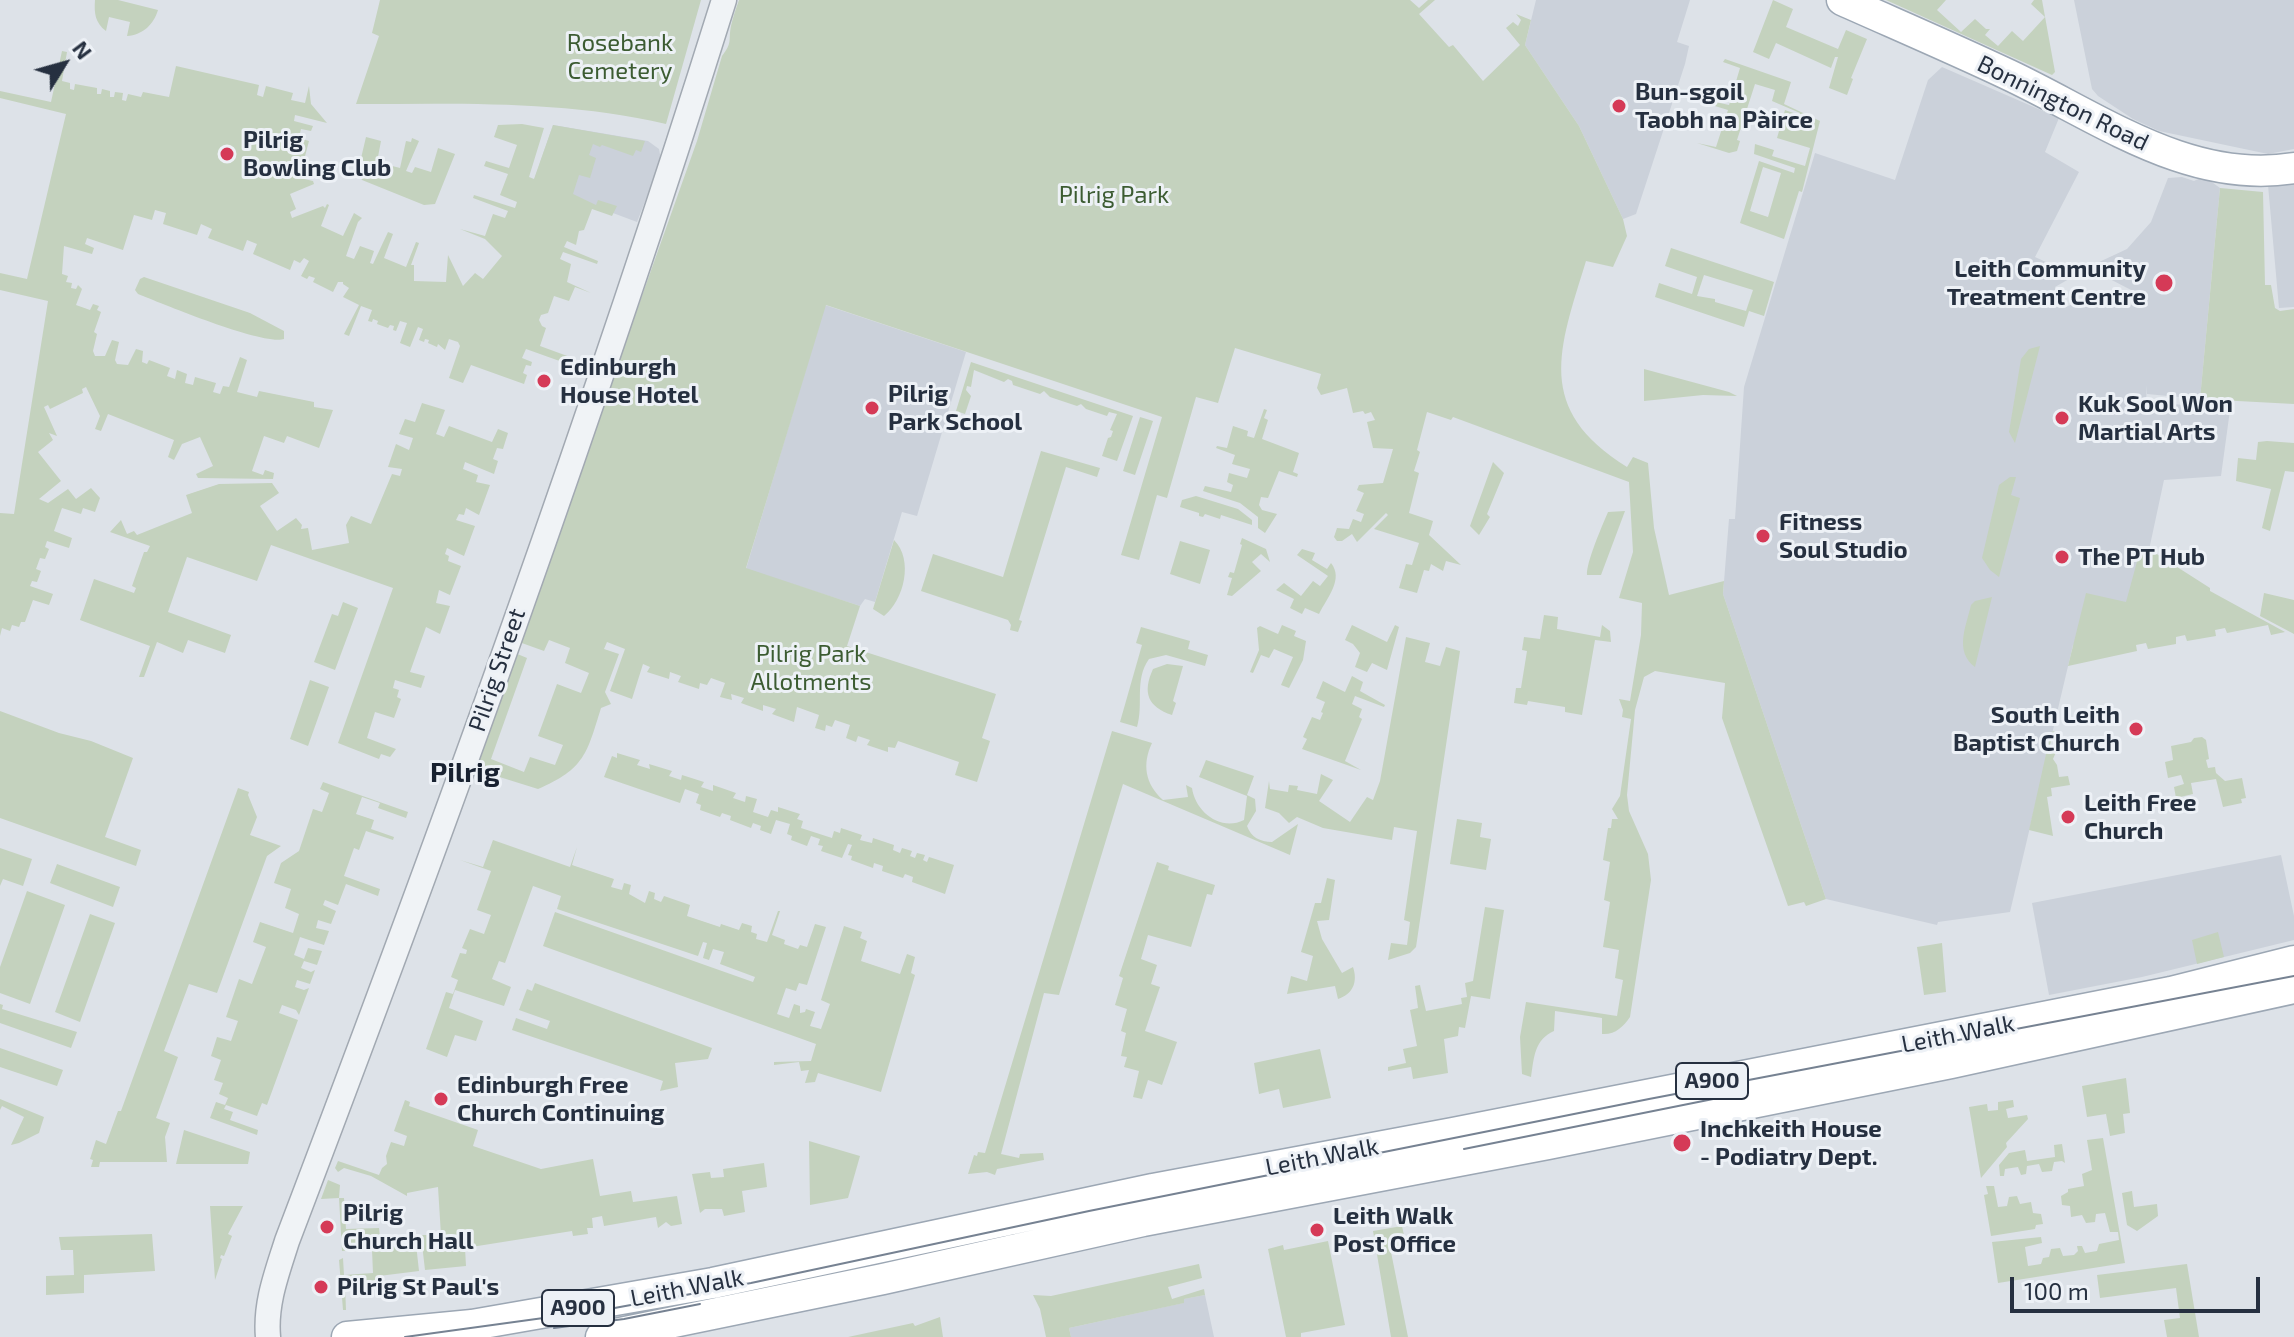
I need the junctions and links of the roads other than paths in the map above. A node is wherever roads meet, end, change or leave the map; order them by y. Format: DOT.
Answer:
graph roads {
  1 [pos="724,0"];
  2 [pos="1842,0"];
  3 [pos="2294,168"];
  4 [pos="2294,961"];
  5 [pos="2294,988"];
  6 [pos="268,1337"];
  7 [pos="347,1337"];
  8 [pos="601,1337"];
  1 -- 6 [label="street, Pilrig Street"];
  2 -- 3 [label="main road, Bonnington Road"];
  4 -- 7 [label="main road, Leith Walk / A900"];
  5 -- 8 [label="main road, Leith Walk / A900"];
}
